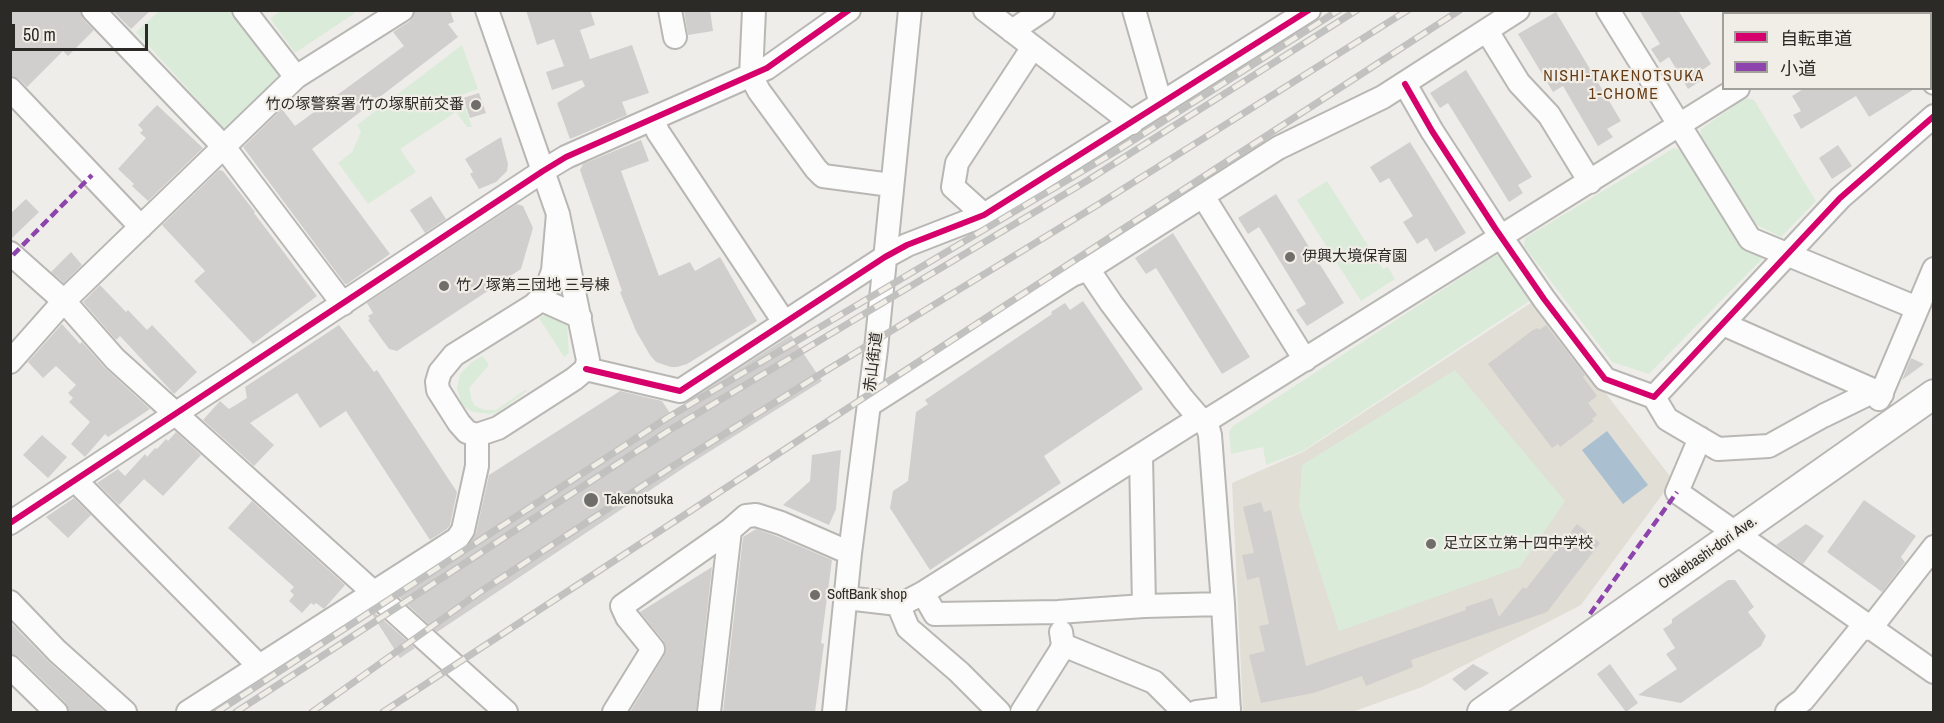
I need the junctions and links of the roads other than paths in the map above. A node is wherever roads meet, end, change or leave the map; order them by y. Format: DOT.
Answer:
graph roads {
  1 [pos="93,10"];
  2 [pos="402,10"];
  3 [pos="487,10"];
  4 [pos="670,10"];
  5 [pos="754,10"];
  6 [pos="849,10"];
  7 [pos="910,10"];
  8 [pos="985,10"];
  9 [pos="1043,10"];
  10 [pos="1134,10"];
  11 [pos="1309,10"];
  12 [pos="1518,10"];
  13 [pos="1608,10"];
  14 [pos="254,14"];
  15 [pos="378,18"];
  16 [pos="1277,19"];
  17 [pos="1012,31"];
  18 [pos="1487,31"];
  19 [pos="675,37"];
  20 [pos="1033,47"];
  21 [pos="751,76"];
  22 [pos="296,77"];
  23 [pos="1405,84"];
  24 [pos="10,89"];
  25 [pos="1735,90"];
  26 [pos="1161,104"];
  27 [pos="1934,116"];
  28 [pos="653,120"];
  29 [pos="1132,123"];
  30 [pos="1679,126"];
  31 [pos="224,147"];
  32 [pos="543,171"];
  33 [pos="1590,182"];
  34 [pos="891,185"];
  35 [pos="1203,196"];
  36 [pos="558,214"];
  37 [pos="984,215"];
  38 [pos="141,227"];
  39 [pos="1501,236"];
  40 [pos="10,253"];
  41 [pos="1789,255"];
  42 [pos="885,257"];
  43 [pos="1088,269"];
  44 [pos="1934,269"];
  45 [pos="540,299"];
  46 [pos="64,301"];
  47 [pos="343,304"];
  48 [pos="1917,308"];
  49 [pos="580,317"];
  50 [pos="784,322"];
  51 [pos="1723,324"];
  52 [pos="1305,360"];
  53 [pos="10,362"];
  54 [pos="585,369"];
  55 [pos="1874,393"];
  56 [pos="1934,394"];
  57 [pos="1654,397"];
  58 [pos="869,405"];
  59 [pos="177,414"];
  60 [pos="1897,420"];
  61 [pos="1201,421"];
  62 [pos="477,435"];
  63 [pos="1700,438"];
  64 [pos="1141,456"];
  65 [pos="75,480"];
  66 [pos="10,523"];
  67 [pos="730,530"];
  68 [pos="1735,534"];
  69 [pos="1934,547"];
  70 [pos="850,553"];
  71 [pos="372,592"];
  72 [pos="923,593"];
  73 [pos="846,598"];
  74 [pos="10,603"];
  75 [pos="898,604"];
  76 [pos="1222,604"];
  77 [pos="1144,606"];
  78 [pos="1058,612"];
  79 [pos="1867,627"];
  80 [pos="1063,645"];
  81 [pos="259,666"];
  82 [pos="10,667"];
  83 [pos="1934,672"];
  84 [pos="1802,708"];
  85 [pos="1229,710"];
  86 [pos="56,712"];
  87 [pos="124,712"];
  88 [pos="188,712"];
  89 [pos="503,712"];
  90 [pos="614,712"];
  91 [pos="709,712"];
  92 [pos="834,712"];
  93 [pos="999,712"];
  94 [pos="1022,712"];
  95 [pos="1184,712"];
  96 [pos="1197,712"];
  97 [pos="1482,712"];
  1 -- 31 [label="street"];
  2 -- 15 [label="street"];
  3 -- 32 [label="street"];
  4 -- 19 [label="street"];
  5 -- 21 [label="street"];
  6 -- 21 [label="street"];
  7 -- 34 [label="street, 赤山街道"];
  8 -- 17 [label="street"];
  9 -- 17 [label="street"];
  10 -- 26 [label="street"];
  11 -- 16 [label="street"];
  12 -- 18 [label="street"];
  13 -- 30 [label="street"];
  14 -- 22 [label="street"];
  15 -- 22 [label="street"];
  16 -- 26 [label="street"];
  17 -- 20 [label="street"];
  18 -- 23 [label="street"];
  18 -- 33 [label="street"];
  20 -- 29 [label="street"];
  20 -- 37 [label="street"];
  21 -- 28 [label="street"];
  21 -- 34 [label="street"];
  22 -- 31 [label="street"];
  23 -- 35 [label="street"];
  23 -- 39 [label="street"];
  24 -- 38 [label="street"];
  25 -- 30 [label="street"];
  26 -- 29 [label="street"];
  27 -- 41 [label="street"];
  28 -- 32 [label="street"];
  28 -- 50 [label="street"];
  29 -- 37 [label="street"];
  30 -- 33 [label="street"];
  30 -- 41 [label="street"];
  31 -- 38 [label="street"];
  31 -- 47 [label="street"];
  32 -- 36 [label="street"];
  32 -- 47 [label="street"];
  33 -- 39 [label="street"];
  34 -- 42 [label="street, 赤山街道"];
  35 -- 43 [label="street"];
  35 -- 52 [label="street"];
  36 -- 45 [label="street"];
  36 -- 49 [label="street"];
  37 -- 42 [label="street"];
  38 -- 46 [label="street"];
  39 -- 52 [label="street"];
  39 -- 57 [label="street"];
  40 -- 46 [label="street"];
  41 -- 48 [label="street"];
  41 -- 51 [label="street"];
  42 -- 50 [label="street"];
  42 -- 58 [label="street, 赤山街道"];
  43 -- 58 [label="street"];
  43 -- 61 [label="street"];
  44 -- 48 [label="street"];
  45 -- 49 [label="street"];
  45 -- 62 [label="street"];
  46 -- 53 [label="street"];
  46 -- 59 [label="street"];
  47 -- 59 [label="street"];
  48 -- 55 [label="street"];
  49 -- 54 [label="street"];
  50 -- 54 [label="street"];
  51 -- 55 [label="street"];
  51 -- 57 [label="street"];
  52 -- 61 [label="street"];
  54 -- 62 [label="street"];
  55 -- 60 [label="street"];
  55 -- 63 [label="street"];
  56 -- 60 [label="main road, Otakebashi-dori Ave."];
  57 -- 63 [label="street"];
  58 -- 70 [label="street, 赤山街道"];
  59 -- 65 [label="street"];
  59 -- 71 [label="street"];
  60 -- 68 [label="main road, Otakebashi-dori Ave."];
  61 -- 64 [label="street"];
  61 -- 76 [label="street"];
  62 -- 71 [label="street"];
  63 -- 68 [label="street"];
  64 -- 72 [label="street"];
  64 -- 77 [label="street"];
  65 -- 66 [label="street"];
  65 -- 81 [label="street"];
  67 -- 70 [label="street"];
  67 -- 90 [label="street"];
  67 -- 91 [label="street"];
  68 -- 79 [label="street"];
  68 -- 97 [label="main road, Otakebashi-dori Ave."];
  69 -- 79 [label="street"];
  70 -- 73 [label="street, 赤山街道"];
  71 -- 81 [label="street"];
  71 -- 89 [label="street"];
  72 -- 75 [label="street"];
  72 -- 78 [label="street"];
  73 -- 75 [label="street"];
  73 -- 92 [label="street, 赤山街道"];
  74 -- 87 [label="street"];
  75 -- 93 [label="street"];
  76 -- 77 [label="street"];
  76 -- 85 [label="street"];
  77 -- 78 [label="street"];
  78 -- 80 [label="street"];
  79 -- 83 [label="street"];
  79 -- 84 [label="street"];
  80 -- 94 [label="street"];
  80 -- 95 [label="street"];
  81 -- 88 [label="street"];
  82 -- 86 [label="street"];
  85 -- 96 [label="street"];
}
